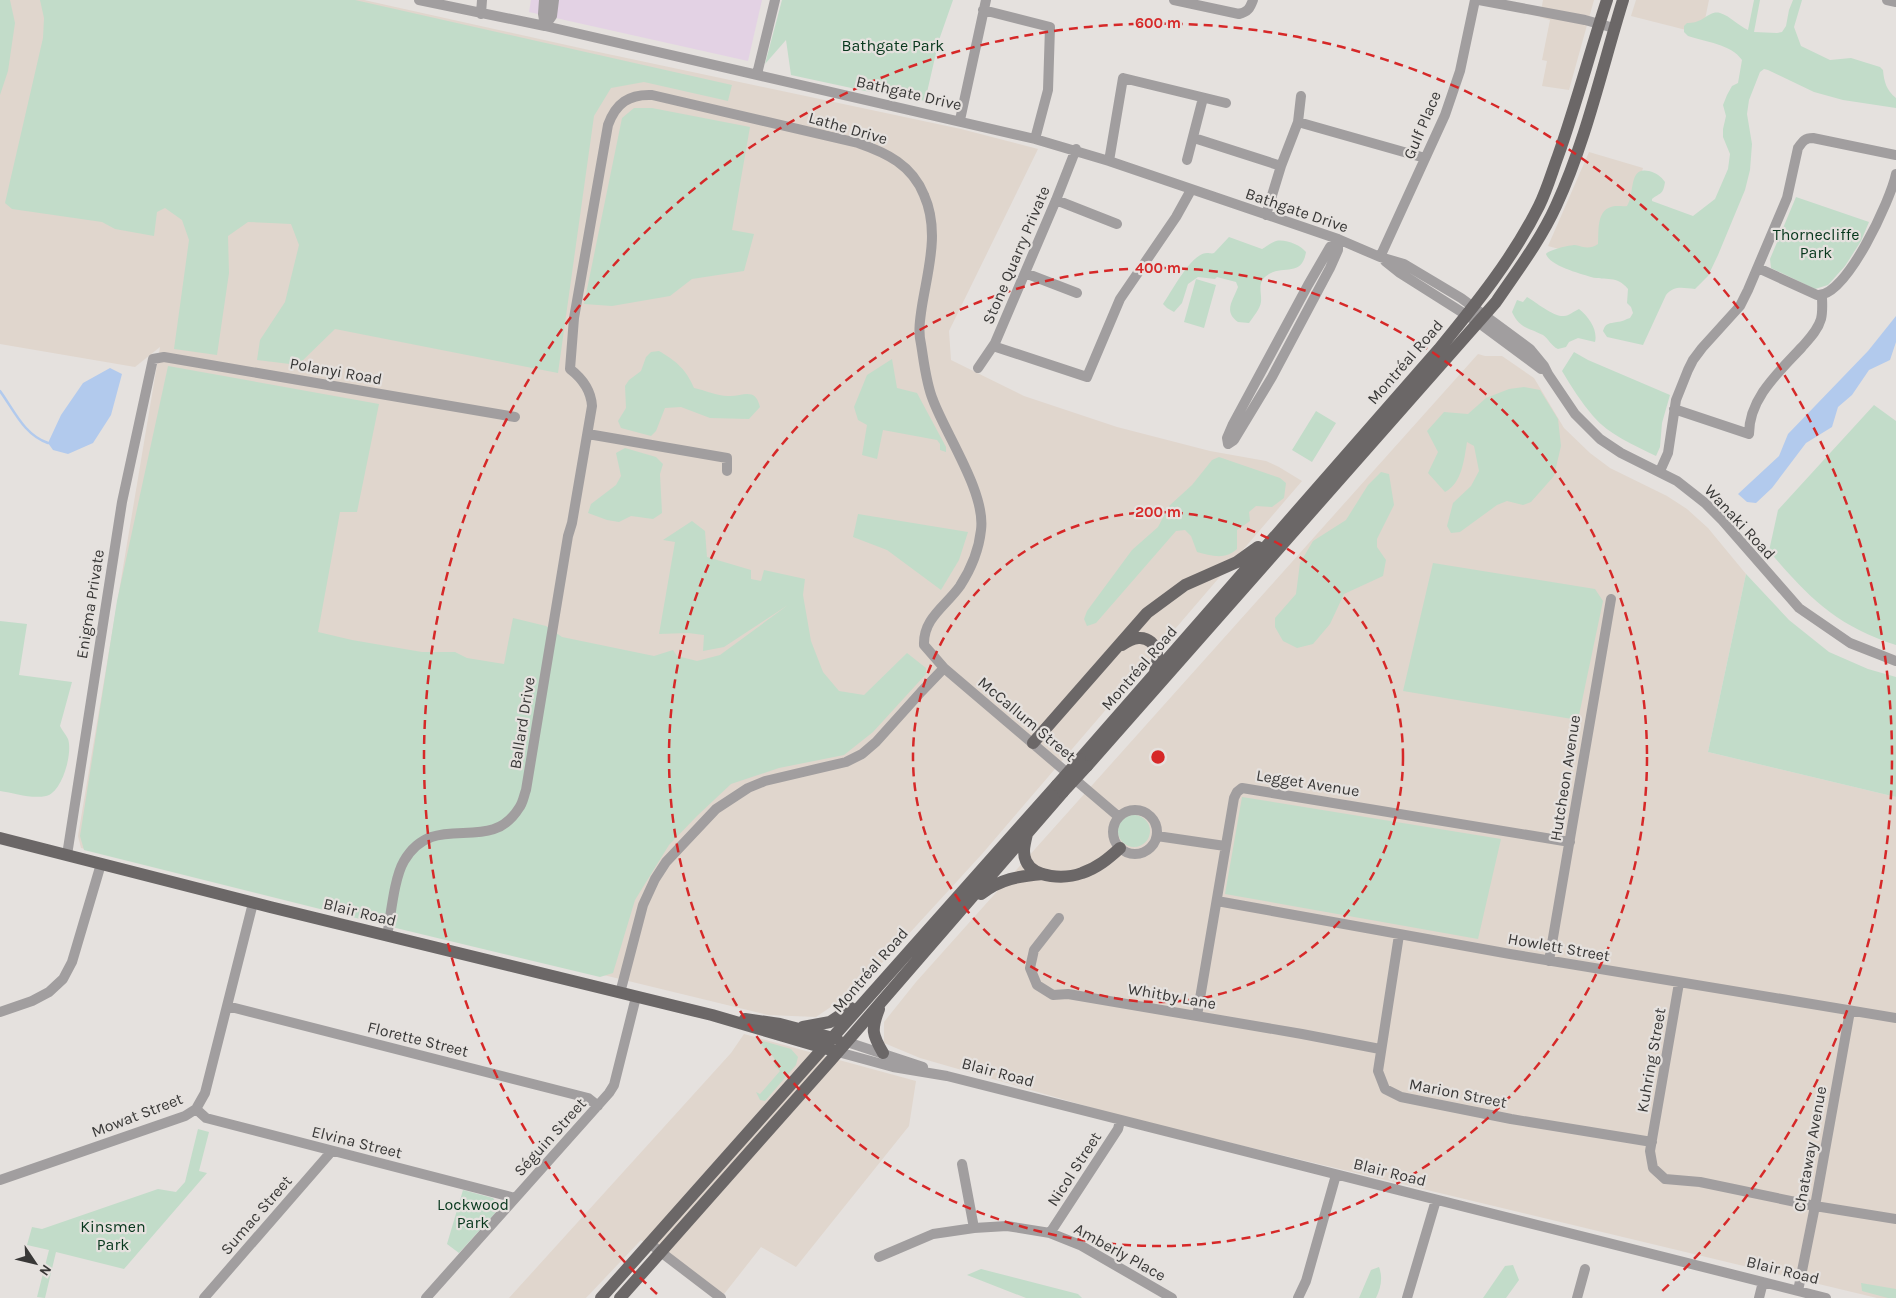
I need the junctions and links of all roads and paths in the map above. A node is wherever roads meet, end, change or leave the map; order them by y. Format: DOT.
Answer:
graph roads {
  1 [pos="419,0"];
  2 [pos="482,0"];
  3 [pos="544,0"];
  4 [pos="554,0"];
  5 [pos="775,0"];
  6 [pos="1174,0"];
  7 [pos="1253,0"];
  8 [pos="1475,0"];
  9 [pos="1479,0"];
  10 [pos="1607,0"];
  11 [pos="1623,0"];
  12 [pos="1887,0"];
  13 [pos="1896,2"];
  14 [pos="985,5"];
  15 [pos="481,14"];
  16 [pos="1599,24"];
  17 [pos="545,26"];
  18 [pos="1614,28"];
  19 [pos="757,74"];
  20 [pos="1301,96"];
  21 [pos="1203,98"];
  22 [pos="1226,103"];
  23 [pos="960,120"];
  24 [pos="1298,122"];
  25 [pos="1194,138"];
  26 [pos="1036,139"];
  27 [pos="1076,150"];
  28 [pos="1896,156"];
  29 [pos="1425,158"];
  30 [pos="1187,160"];
  31 [pos="1109,161"];
  32 [pos="1281,166"];
  33 [pos="1896,174"];
  34 [pos="1191,190"];
  35 [pos="1545,191"];
  36 [pos="1560,197"];
  37 [pos="1056,200"];
  38 [pos="1266,215"];
  39 [pos="1117,224"];
  40 [pos="1338,239"];
  41 [pos="1380,257"];
  42 [pos="1758,268"];
  43 [pos="1025,273"];
  44 [pos="1077,293"];
  45 [pos="1822,296"];
  46 [pos="1470,311"];
  47 [pos="1482,319"];
  48 [pos="994,346"];
  49 [pos="153,359"];
  50 [pos="978,368"];
  51 [pos="1674,409"];
  52 [pos="515,416"];
  53 [pos="588,434"];
  54 [pos="727,471"];
  55 [pos="1660,471"];
  56 [pos="1277,534"];
  57 [pos="1611,599"];
  58 [pos="923,638"];
  59 [pos="1115,650"];
  60 [pos="1896,661"];
  61 [pos="944,668"];
  62 [pos="1153,677"];
  63 [pos="1033,743"];
  64 [pos="1084,763"];
  65 [pos="1060,789"];
  66 [pos="1119,817"];
  67 [pos="1028,834"];
  68 [pos="1157,836"];
  69 [pos="0,838"];
  70 [pos="1570,842"];
  71 [pos="1225,846"];
  72 [pos="1120,848"];
  73 [pos="67,855"];
  74 [pos="101,864"];
  75 [pos="1043,874"];
  76 [pos="1217,901"];
  77 [pos="253,903"];
  78 [pos="965,906"];
  79 [pos="1059,918"];
  80 [pos="1399,935"];
  81 [pos="387,936"];
  82 [pos="1549,961"];
  83 [pos="1679,983"];
  84 [pos="878,986"];
  85 [pos="620,994"];
  86 [pos="636,997"];
  87 [pos="883,1000"];
  88 [pos="227,1006"];
  89 [pos="1850,1011"];
  90 [pos="0,1012"];
  91 [pos="712,1016"];
  92 [pos="1197,1016"];
  93 [pos="1896,1018"];
  94 [pos="789,1026"];
  95 [pos="827,1042"];
  96 [pos="847,1042"];
  97 [pos="1380,1049"];
  98 [pos="838,1052"];
  99 [pos="884,1053"];
  100 [pos="947,1076"];
  101 [pos="598,1106"];
  102 [pos="196,1109"];
  103 [pos="1120,1121"];
  104 [pos="1652,1142"];
  105 [pos="331,1152"];
  106 [pos="962,1164"];
  107 [pos="1336,1175"];
  108 [pos="0,1180"];
  109 [pos="515,1198"];
  110 [pos="1436,1200"];
  111 [pos="1816,1206"];
  112 [pos="1896,1219"];
  113 [pos="974,1228"];
  114 [pos="1050,1233"];
  115 [pos="649,1243"];
  116 [pos="661,1252"];
  117 [pos="879,1257"];
  118 [pos="1585,1269"];
  119 [pos="1763,1282"];
  120 [pos="1798,1291"];
  121 [pos="204,1298"];
  122 [pos="427,1298"];
  123 [pos="600,1298"];
  124 [pos="620,1298"];
  125 [pos="722,1298"];
  126 [pos="1172,1298"];
  127 [pos="1298,1298"];
  128 [pos="1407,1298"];
  129 [pos="1577,1298"];
  130 [pos="1759,1298"];
  131 [pos="1826,1298"];
  1 -- 15 [label="street, Bathgate Drive"];
  2 -- 15 [label="street"];
  3 -- 17 [label="street"];
  4 -- 17 [label="street"];
  5 -- 19 [label="street"];
  6 -- 7 [label="street"];
  8 -- 29 [label="street, Gulf Place"];
  9 -- 16 [label="street"];
  10 -- 16 [label="main road, Montréal Road"];
  11 -- 18 [label="main road, Montréal Road"];
  12 -- 13 [label="street"];
  14 -- 23 [label="street"];
  14 -- 26 [label="street"];
  15 -- 17 [label="street, Bathgate Drive"];
  16 -- 18 [label="street"];
  16 -- 35 [label="main road, Montréal Road"];
  17 -- 19 [label="street, Bathgate Drive"];
  18 -- 36 [label="main road, Montréal Road"];
  19 -- 23 [label="street, Bathgate Drive"];
  20 -- 24 [label="street"];
  21 -- 22 [label="street"];
  21 -- 25 [label="street"];
  21 -- 31 [label="street"];
  23 -- 26 [label="street, Bathgate Drive"];
  24 -- 29 [label="street"];
  24 -- 32 [label="street"];
  25 -- 30 [label="street"];
  25 -- 32 [label="street"];
  26 -- 27 [label="street, Bathgate Drive"];
  27 -- 31 [label="street, Bathgate Drive"];
  27 -- 37 [label="street, Stone Quarry Private"];
  28 -- 42 [label="street"];
  29 -- 41 [label="street, Gulf Place"];
  31 -- 34 [label="street, Bathgate Drive"];
  32 -- 38 [label="street"];
  33 -- 45 [label="street"];
  34 -- 38 [label="street, Bathgate Drive"];
  34 -- 48 [label="street"];
  35 -- 36 [label="main road"];
  35 -- 46 [label="main road, Montréal Road"];
  36 -- 47 [label="main road, Montréal Road"];
  37 -- 39 [label="street"];
  37 -- 43 [label="street, Stone Quarry Private"];
  38 -- 40 [label="street, Bathgate Drive"];
  40 -- 40 [label="street"];
  40 -- 41 [label="street, Bathgate Drive"];
  41 -- 46 [label="street, Bathgate Drive"];
  42 -- 45 [label="street"];
  42 -- 51 [label="street"];
  43 -- 44 [label="street"];
  43 -- 48 [label="street, Stone Quarry Private"];
  45 -- 51 [label="street"];
  46 -- 47 [label="street, Bathgate Drive"];
  46 -- 56 [label="main road, Montréal Road"];
  47 -- 55 [label="street, Wanaki Road"];
  47 -- 64 [label="main road, Montréal Road"];
  48 -- 50 [label="street, Stone Quarry Private"];
  49 -- 52 [label="street, Polanyi Road"];
  49 -- 73 [label="street, Enigma Private"];
  51 -- 55 [label="street"];
  53 -- 54 [label="street"];
  53 -- 58 [label="street, Lathe Drive"];
  53 -- 81 [label="street, Ballard Drive"];
  55 -- 60 [label="street, Wanaki Road"];
  56 -- 59 [label="main road"];
  56 -- 62 [label="main road, Montréal Road"];
  57 -- 70 [label="street, Hutcheon Avenue"];
  58 -- 61 [label="street, McCallum Street"];
  59 -- 62 [label="main road"];
  59 -- 63 [label="main road"];
  61 -- 63 [label="street, McCallum Street"];
  61 -- 85 [label="street"];
  62 -- 64 [label="main road, Montréal Road"];
  63 -- 66 [label="street, McCallum Street"];
  64 -- 65 [label="main road, Montréal Road, bridge"];
  65 -- 67 [label="main road, Montréal Road"];
  65 -- 84 [label="main road, Montréal Road"];
  66 -- 68 [label="street"];
  66 -- 72 [label="street"];
  67 -- 75 [label="main road"];
  67 -- 78 [label="main road, Montréal Road"];
  68 -- 71 [label="street"];
  68 -- 72 [label="street"];
  69 -- 73 [label="main road, Blair Road"];
  70 -- 71 [label="street, Legget Avenue"];
  70 -- 82 [label="street, Hutcheon Avenue"];
  71 -- 76 [label="street, Legget Avenue"];
  72 -- 75 [label="main road"];
  73 -- 74 [label="main road, Blair Road"];
  74 -- 77 [label="main road, Blair Road"];
  74 -- 90 [label="street"];
  75 -- 78 [label="main road"];
  76 -- 80 [label="street, Howlett Street"];
  76 -- 92 [label="street, Legget Avenue"];
  77 -- 81 [label="main road, Blair Road"];
  77 -- 88 [label="street, Mowat Street"];
  78 -- 87 [label="main road, Montréal Road"];
  79 -- 92 [label="street, Whitby Lane"];
  80 -- 82 [label="street, Howlett Street"];
  80 -- 97 [label="street, Marion Street"];
  81 -- 85 [label="main road, Blair Road"];
  82 -- 83 [label="street, Howlett Street"];
  83 -- 89 [label="street, Howlett Street"];
  83 -- 104 [label="street, Kuhring Street"];
  84 -- 94 [label="main road"];
  84 -- 95 [label="main road, Montréal Road"];
  85 -- 86 [label="main road, Blair Road"];
  86 -- 91 [label="main road, Blair Road"];
  86 -- 101 [label="street, Séguin Street"];
  87 -- 96 [label="main road, Montréal Road"];
  87 -- 99 [label="main road"];
  88 -- 101 [label="street, Florette Street"];
  88 -- 102 [label="street, Mowat Street"];
  89 -- 93 [label="street, Howlett Street"];
  89 -- 111 [label="street, Chataway Avenue"];
  91 -- 94 [label="main road, Blair Road"];
  91 -- 95 [label="main road, Blair Road"];
  92 -- 97 [label="street, Whitby Lane"];
  94 -- 95 [label="main road, Blair Road"];
  95 -- 96 [label="main road, Blair Road"];
  95 -- 98 [label="main road, Blair Road"];
  95 -- 115 [label="main road, Montréal Road"];
  96 -- 98 [label="main road, Montréal Road"];
  96 -- 99 [label="street, Blair Road"];
  97 -- 104 [label="street, Marion Street"];
  98 -- 100 [label="street, Blair Road"];
  98 -- 116 [label="main road, Montréal Road"];
  99 -- 100 [label="street, Blair Road"];
  100 -- 103 [label="street, Blair Road"];
  101 -- 109 [label="street, Séguin Street"];
  102 -- 105 [label="street, Elvina Street"];
  102 -- 108 [label="street, Mowat Street"];
  103 -- 107 [label="street, Blair Road"];
  103 -- 114 [label="street, Nicol Street"];
  104 -- 111 [label="street, Kuhring Street"];
  105 -- 109 [label="street, Elvina Street"];
  105 -- 121 [label="street, Sumac Street"];
  106 -- 113 [label="street"];
  107 -- 110 [label="street, Blair Road"];
  107 -- 127 [label="street"];
  109 -- 122 [label="street, Séguin Street"];
  110 -- 119 [label="street, Blair Road"];
  110 -- 128 [label="street"];
  111 -- 112 [label="street, Kuhring Street"];
  111 -- 120 [label="street, Chataway Avenue"];
  113 -- 114 [label="street, Amberly Place"];
  113 -- 117 [label="street, Amberly Place"];
  114 -- 126 [label="street, Amberly Place"];
  115 -- 116 [label="street"];
  115 -- 123 [label="main road, Montréal Road"];
  116 -- 124 [label="main road, Montréal Road"];
  116 -- 125 [label="street"];
  118 -- 129 [label="street"];
  119 -- 120 [label="street, Blair Road"];
  119 -- 130 [label="street"];
  120 -- 131 [label="street, Blair Road"];
}
